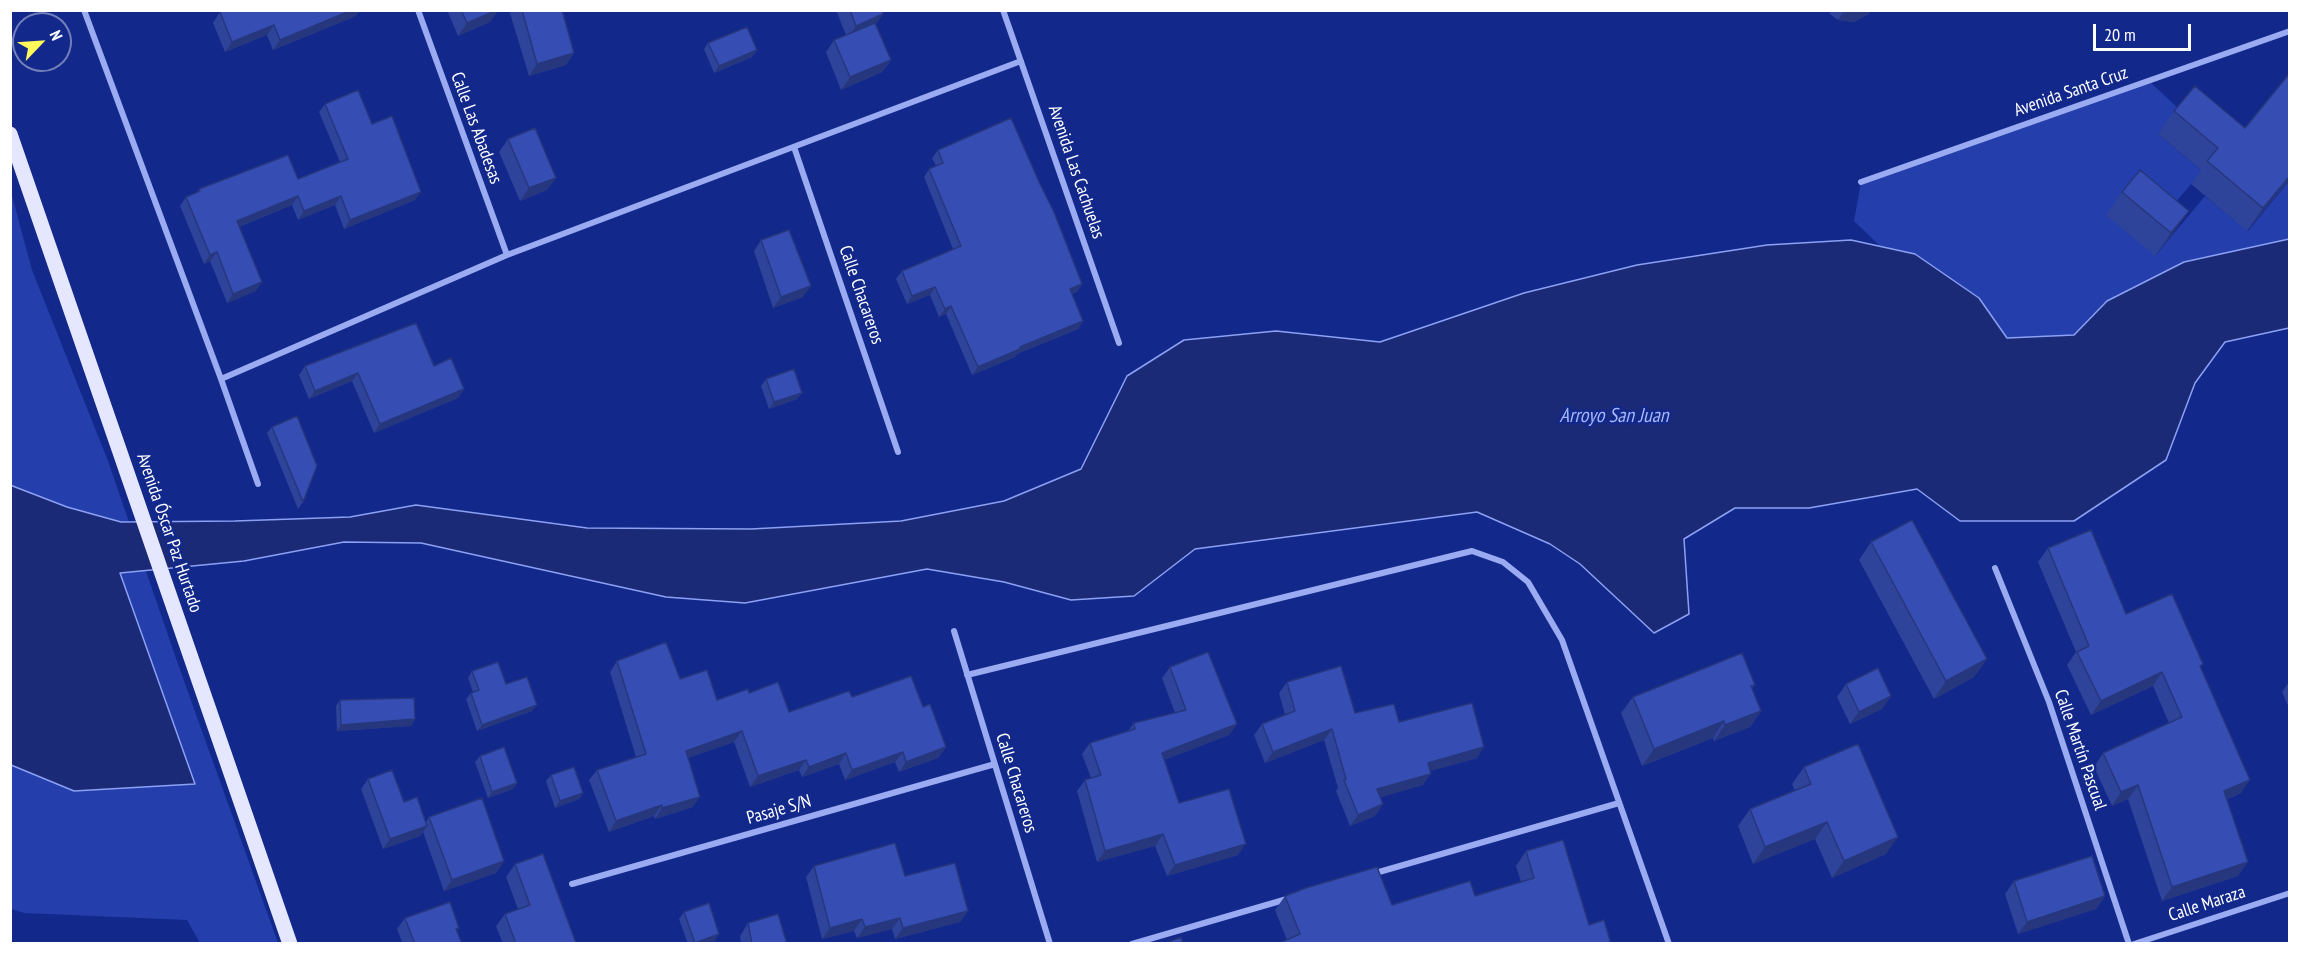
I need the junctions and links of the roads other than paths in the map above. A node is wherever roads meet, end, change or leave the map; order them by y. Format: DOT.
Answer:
graph roads {
  1 [pos="84,10"];
  2 [pos="418,10"];
  3 [pos="1003,10"];
  4 [pos="2289,31"];
  5 [pos="1022,61"];
  6 [pos="10,134"];
  7 [pos="794,147"];
  8 [pos="1862,182"];
  9 [pos="507,255"];
  10 [pos="1119,343"];
  11 [pos="221,379"];
  12 [pos="898,452"];
  13 [pos="258,484"];
  14 [pos="1995,568"];
  15 [pos="954,631"];
  16 [pos="967,675"];
  17 [pos="995,764"];
  18 [pos="1619,803"];
  19 [pos="1370,875"];
  20 [pos="572,884"];
  21 [pos="2289,893"];
  22 [pos="1291,898"];
  23 [pos="290,944"];
  24 [pos="1050,944"];
  25 [pos="1132,944"];
  26 [pos="1669,944"];
  27 [pos="2132,944"];
  1 -- 11 [label="street"];
  2 -- 9 [label="street, Calle Las Abadesas"];
  3 -- 5 [label="street, Avenida Las Cachuelas"];
  4 -- 8 [label="street, Avenida Santa Cruz"];
  5 -- 7 [label="street"];
  5 -- 10 [label="street, Avenida Las Cachuelas"];
  6 -- 23 [label="main road, Avenida Óscar Paz Hurtado"];
  7 -- 9 [label="street"];
  7 -- 12 [label="street, Calle Chacareros"];
  9 -- 11 [label="street"];
  11 -- 13 [label="street"];
  14 -- 27 [label="street, Calle Martín Pascual"];
  15 -- 16 [label="street, Calle Chacareros"];
  16 -- 17 [label="street, Calle Chacareros"];
  16 -- 18 [label="street"];
  17 -- 20 [label="street, Pasaje S/N"];
  17 -- 24 [label="street, Calle Chacareros"];
  18 -- 19 [label="street"];
  18 -- 26 [label="street"];
  21 -- 27 [label="street, Calle Maraza"];
  22 -- 25 [label="street"];
}
